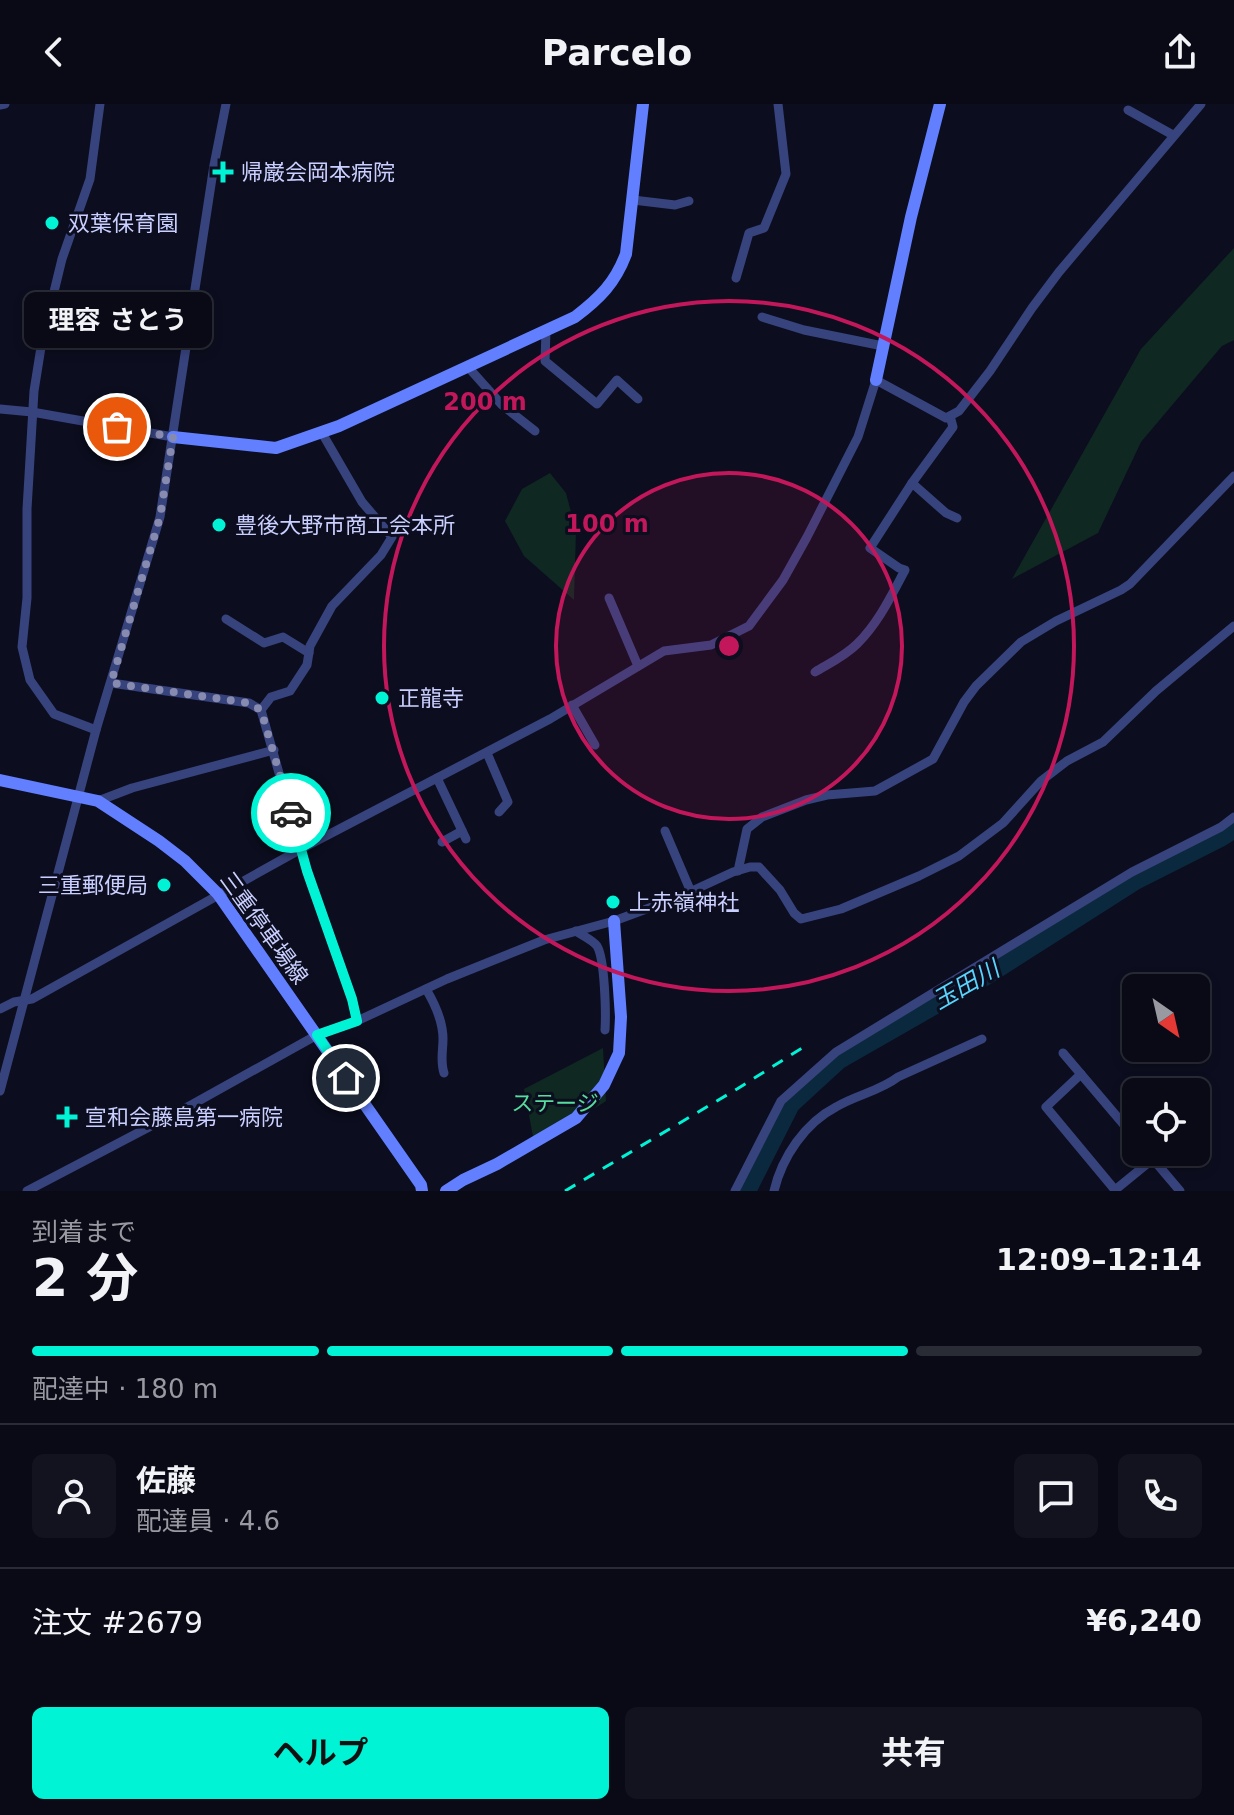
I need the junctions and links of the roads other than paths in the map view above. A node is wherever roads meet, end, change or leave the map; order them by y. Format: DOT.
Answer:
graph roads {
  1 [pos="100,104"];
  2 [pos="226,104"];
  3 [pos="643,104"];
  4 [pos="778,104"];
  5 [pos="940,104"];
  6 [pos="1201,104"];
  7 [pos="1128,110"];
  8 [pos="1173,135"];
  9 [pos="633,200"];
  10 [pos="689,201"];
  11 [pos="736,278"];
  12 [pos="762,317"];
  13 [pos="546,331"];
  14 [pos="883,346"];
  15 [pos="468,367"];
  16 [pos="876,380"];
  17 [pos="638,399"];
  18 [pos="0,409"];
  19 [pos="32,412"];
  20 [pos="950,416"];
  21 [pos="535,431"];
  22 [pos="322,433"];
  23 [pos="173,437"];
  24 [pos="1234,476"];
  25 [pos="912,483"];
  26 [pos="957,518"];
  27 [pos="609,598"];
  28 [pos="226,619"];
  29 [pos="1234,626"];
  30 [pos="309,653"];
  31 [pos="638,666"];
  32 [pos="815,672"];
  33 [pos="111,683"];
  34 [pos="572,705"];
  35 [pos="261,710"];
  36 [pos="96,730"];
  37 [pos="595,745"];
  38 [pos="274,750"];
  39 [pos="487,753"];
  40 [pos="437,778"];
  41 [pos="0,780"];
  42 [pos="79,797"];
  43 [pos="98,801"];
  44 [pos="499,812"];
  45 [pos="1234,817"];
  46 [pos="665,831"];
  47 [pos="442,842"];
  48 [pos="301,849"];
  49 [pos="738,871"];
  50 [pos="691,892"];
  51 [pos="218,894"];
  52 [pos="614,921"];
  53 [pos="576,931"];
  54 [pos="426,989"];
  55 [pos="24,999"];
  56 [pos="0,1009"];
  57 [pos="357,1021"];
  58 [pos="605,1030"];
  59 [pos="317,1035"];
  60 [pos="982,1039"];
  61 [pos="1063,1053"];
  62 [pos="444,1073"];
  63 [pos="1081,1074"];
  64 [pos="0,1091"];
  65 [pos="1122,1122"];
  66 [pos="1139,1166"];
  67 [pos="1159,1166"];
  68 [pos="27,1191"];
  69 [pos="422,1191"];
  70 [pos="446,1191"];
  71 [pos="735,1191"];
  72 [pos="774,1191"];
  73 [pos="1180,1191"];
  1 -- 19 [label="street"];
  2 -- 23 [label="street"];
  3 -- 9 [label="street"];
  4 -- 11 [label="street"];
  5 -- 14 [label="street"];
  6 -- 8 [label="street"];
  7 -- 8 [label="street"];
  8 -- 20 [label="street"];
  9 -- 10 [label="street"];
  9 -- 13 [label="street"];
  12 -- 14 [label="street"];
  13 -- 15 [label="street"];
  13 -- 17 [label="street"];
  14 -- 16 [label="street"];
  15 -- 21 [label="street"];
  15 -- 22 [label="street"];
  16 -- 20 [label="street"];
  16 -- 31 [label="street"];
  18 -- 19 [label="street"];
  19 -- 23 [label="street"];
  19 -- 36 [label="street"];
  20 -- 25 [label="street"];
  22 -- 23 [label="street"];
  22 -- 30 [label="street"];
  23 -- 33 [label="street"];
  24 -- 49 [label="street"];
  25 -- 26 [label="street"];
  25 -- 32 [label="street"];
  27 -- 31 [label="street"];
  28 -- 30 [label="street"];
  29 -- 49 [label="street"];
  30 -- 35 [label="street"];
  31 -- 34 [label="street"];
  33 -- 35 [label="street"];
  33 -- 36 [label="street"];
  34 -- 37 [label="street"];
  34 -- 39 [label="street"];
  35 -- 38 [label="street"];
  36 -- 42 [label="street"];
  38 -- 43 [label="street"];
  38 -- 48 [label="street"];
  39 -- 40 [label="street"];
  39 -- 44 [label="street"];
  40 -- 47 [label="street"];
  40 -- 48 [label="street"];
  41 -- 42 [label="street, 三重停車場線"];
  42 -- 43 [label="street, 三重停車場線"];
  42 -- 55 [label="street"];
  43 -- 51 [label="street, 三重停車場線"];
  45 -- 71 [label="street"];
  46 -- 50 [label="street"];
  48 -- 51 [label="street"];
  48 -- 57 [label="street"];
  49 -- 50 [label="street"];
  50 -- 52 [label="street"];
  51 -- 55 [label="street"];
  51 -- 59 [label="street, 三重停車場線"];
  52 -- 53 [label="street"];
  52 -- 70 [label="street"];
  53 -- 54 [label="street"];
  53 -- 58 [label="street"];
  54 -- 57 [label="street"];
  54 -- 62 [label="street"];
  55 -- 56 [label="street"];
  55 -- 64 [label="street"];
  57 -- 59 [label="street"];
  59 -- 68 [label="street"];
  59 -- 69 [label="street, 三重停車場線"];
  60 -- 72 [label="street"];
  61 -- 63 [label="street"];
  63 -- 65 [label="street"];
  63 -- 66 [label="street"];
  67 -- 73 [label="street"];
}
